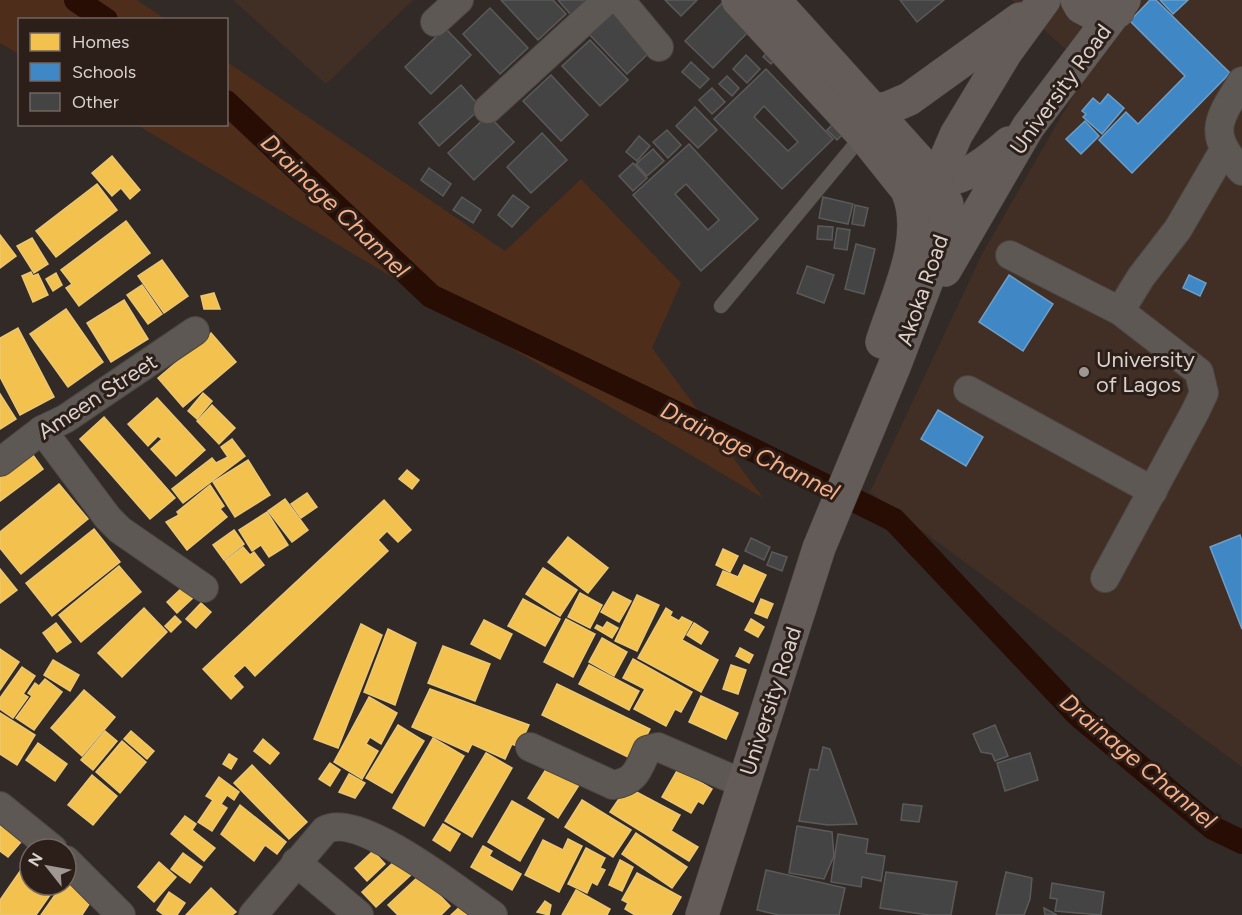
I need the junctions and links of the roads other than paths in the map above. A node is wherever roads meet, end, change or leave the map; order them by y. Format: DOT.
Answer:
graph roads {
  1 [pos="459,0"];
  2 [pos="607,0"];
  3 [pos="620,0"];
  4 [pos="738,0"];
  5 [pos="774,0"];
  6 [pos="1077,0"];
  7 [pos="1041,3"];
  8 [pos="1121,5"];
  9 [pos="435,22"];
  10 [pos="659,47"];
  11 [pos="1242,81"];
  12 [pos="488,109"];
  13 [pos="868,123"];
  14 [pos="1028,127"];
  15 [pos="1233,161"];
  16 [pos="890,168"];
  17 [pos="934,182"];
  18 [pos="912,249"];
  19 [pos="1010,255"];
  20 [pos="721,306"];
  21 [pos="1120,311"];
  22 [pos="195,331"];
  23 [pos="894,368"];
  24 [pos="968,390"];
  25 [pos="42,430"];
  26 [pos="0,462"];
  27 [pos="842,489"];
  28 [pos="1153,491"];
  29 [pos="1106,578"];
  30 [pos="204,588"];
  31 [pos="530,747"];
  32 [pos="744,784"];
  33 [pos="0,806"];
  34 [pos="38,837"];
  35 [pos="296,862"];
  36 [pos="78,872"];
  37 [pos="121,915"];
  38 [pos="253,915"];
  39 [pos="359,915"];
  40 [pos="494,915"];
  41 [pos="702,915"];
  1 -- 9 [label="street"];
  2 -- 12 [label="street"];
  3 -- 10 [label="street"];
  4 -- 13 [label="main road"];
  5 -- 13 [label="main road, Akoka Road"];
  6 -- 8 [label="main road"];
  7 -- 13 [label="main road"];
  7 -- 17 [label="main road"];
  8 -- 14 [label="main road, University Road"];
  11 -- 15 [label="street"];
  13 -- 16 [label="main road"];
  13 -- 17 [label="main road, Akoka Road"];
  13 -- 20 [label="lane"];
  14 -- 17 [label="main road"];
  14 -- 23 [label="main road, University Road"];
  15 -- 21 [label="street"];
  16 -- 17 [label="main road"];
  16 -- 18 [label="main road"];
  17 -- 18 [label="main road"];
  17 -- 23 [label="main road, Akoka Road"];
  18 -- 27 [label="main road"];
  19 -- 21 [label="street"];
  21 -- 28 [label="street"];
  22 -- 25 [label="street, Ameen Street"];
  23 -- 27 [label="main road, Akoka Road"];
  24 -- 28 [label="street"];
  25 -- 26 [label="street, Ameen Street"];
  25 -- 30 [label="street"];
  27 -- 32 [label="main road, University Road"];
  28 -- 29 [label="street"];
  31 -- 32 [label="street"];
  32 -- 41 [label="main road, University Road"];
  33 -- 34 [label="street"];
  35 -- 38 [label="street"];
  35 -- 39 [label="street"];
  35 -- 40 [label="street"];
  36 -- 37 [label="street"];
}
